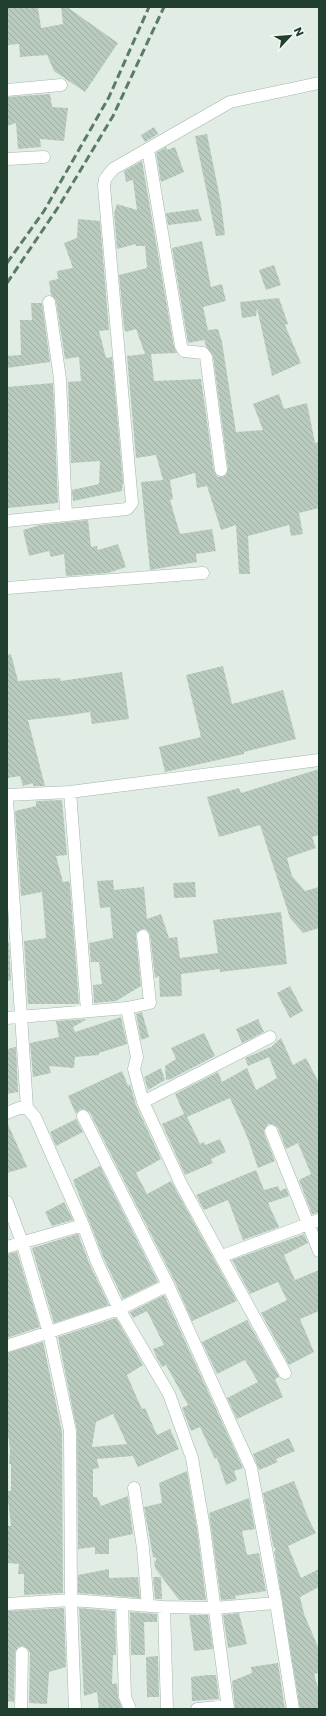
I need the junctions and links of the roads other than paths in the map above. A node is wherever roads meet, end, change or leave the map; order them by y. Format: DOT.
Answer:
graph roads {
  1 [pos="319,83"];
  2 [pos="62,85"];
  3 [pos="7,90"];
  4 [pos="148,149"];
  5 [pos="44,157"];
  6 [pos="7,159"];
  7 [pos="49,302"];
  8 [pos="221,470"];
  9 [pos="66,515"];
  10 [pos="7,521"];
  11 [pos="203,573"];
  12 [pos="7,588"];
  13 [pos="319,760"];
  14 [pos="70,792"];
  15 [pos="7,795"];
  16 [pos="7,800"];
  17 [pos="143,936"];
  18 [pos="128,1008"];
  19 [pos="87,1011"];
  20 [pos="21,1015"];
  21 [pos="7,1018"];
  22 [pos="270,1037"];
  23 [pos="143,1102"];
  24 [pos="27,1108"];
  25 [pos="7,1113"];
  26 [pos="83,1116"];
  27 [pos="271,1131"];
  28 [pos="7,1202"];
  29 [pos="314,1222"];
  30 [pos="82,1225"];
  31 [pos="22,1242"];
  32 [pos="7,1247"];
  33 [pos="319,1251"];
  34 [pos="222,1256"];
  35 [pos="168,1285"];
  36 [pos="118,1309"];
  37 [pos="49,1333"];
  38 [pos="7,1346"];
  39 [pos="285,1373"];
  40 [pos="134,1488"];
  41 [pos="72,1600"];
  42 [pos="276,1603"];
  43 [pos="7,1604"];
  44 [pos="122,1604"];
  45 [pos="148,1606"];
  46 [pos="164,1607"];
  47 [pos="214,1608"];
  48 [pos="22,1653"];
  49 [pos="228,1708"];
  50 [pos="21,1709"];
  51 [pos="75,1709"];
  52 [pos="129,1709"];
  53 [pos="167,1709"];
  54 [pos="197,1709"];
  55 [pos="293,1709"];
  1 -- 4 [label="street"];
  2 -- 3 [label="street"];
  4 -- 8 [label="street"];
  4 -- 9 [label="street"];
  5 -- 6 [label="street"];
  7 -- 9 [label="street"];
  9 -- 10 [label="street"];
  11 -- 12 [label="street"];
  13 -- 14 [label="street"];
  14 -- 15 [label="street"];
  14 -- 19 [label="street"];
  16 -- 20 [label="street"];
  17 -- 18 [label="street"];
  18 -- 19 [label="street"];
  18 -- 23 [label="street"];
  19 -- 20 [label="street"];
  20 -- 21 [label="street"];
  20 -- 24 [label="street"];
  22 -- 23 [label="street"];
  23 -- 34 [label="street"];
  24 -- 25 [label="street"];
  24 -- 30 [label="street"];
  26 -- 35 [label="street"];
  27 -- 29 [label="street"];
  28 -- 31 [label="street"];
  29 -- 33 [label="street"];
  29 -- 34 [label="street"];
  30 -- 31 [label="street"];
  30 -- 36 [label="street"];
  31 -- 32 [label="street"];
  31 -- 37 [label="street"];
  34 -- 39 [label="street"];
  35 -- 36 [label="street"];
  35 -- 42 [label="street"];
  36 -- 37 [label="street"];
  36 -- 47 [label="street"];
  37 -- 38 [label="street"];
  37 -- 41 [label="street"];
  40 -- 45 [label="street"];
  41 -- 43 [label="street"];
  41 -- 44 [label="street"];
  41 -- 51 [label="street"];
  42 -- 47 [label="street"];
  42 -- 55 [label="street"];
  44 -- 45 [label="street"];
  44 -- 52 [label="street"];
  45 -- 46 [label="street"];
  46 -- 47 [label="street"];
  46 -- 53 [label="street"];
  47 -- 49 [label="street"];
  48 -- 50 [label="street"];
  49 -- 54 [label="street"];
}
